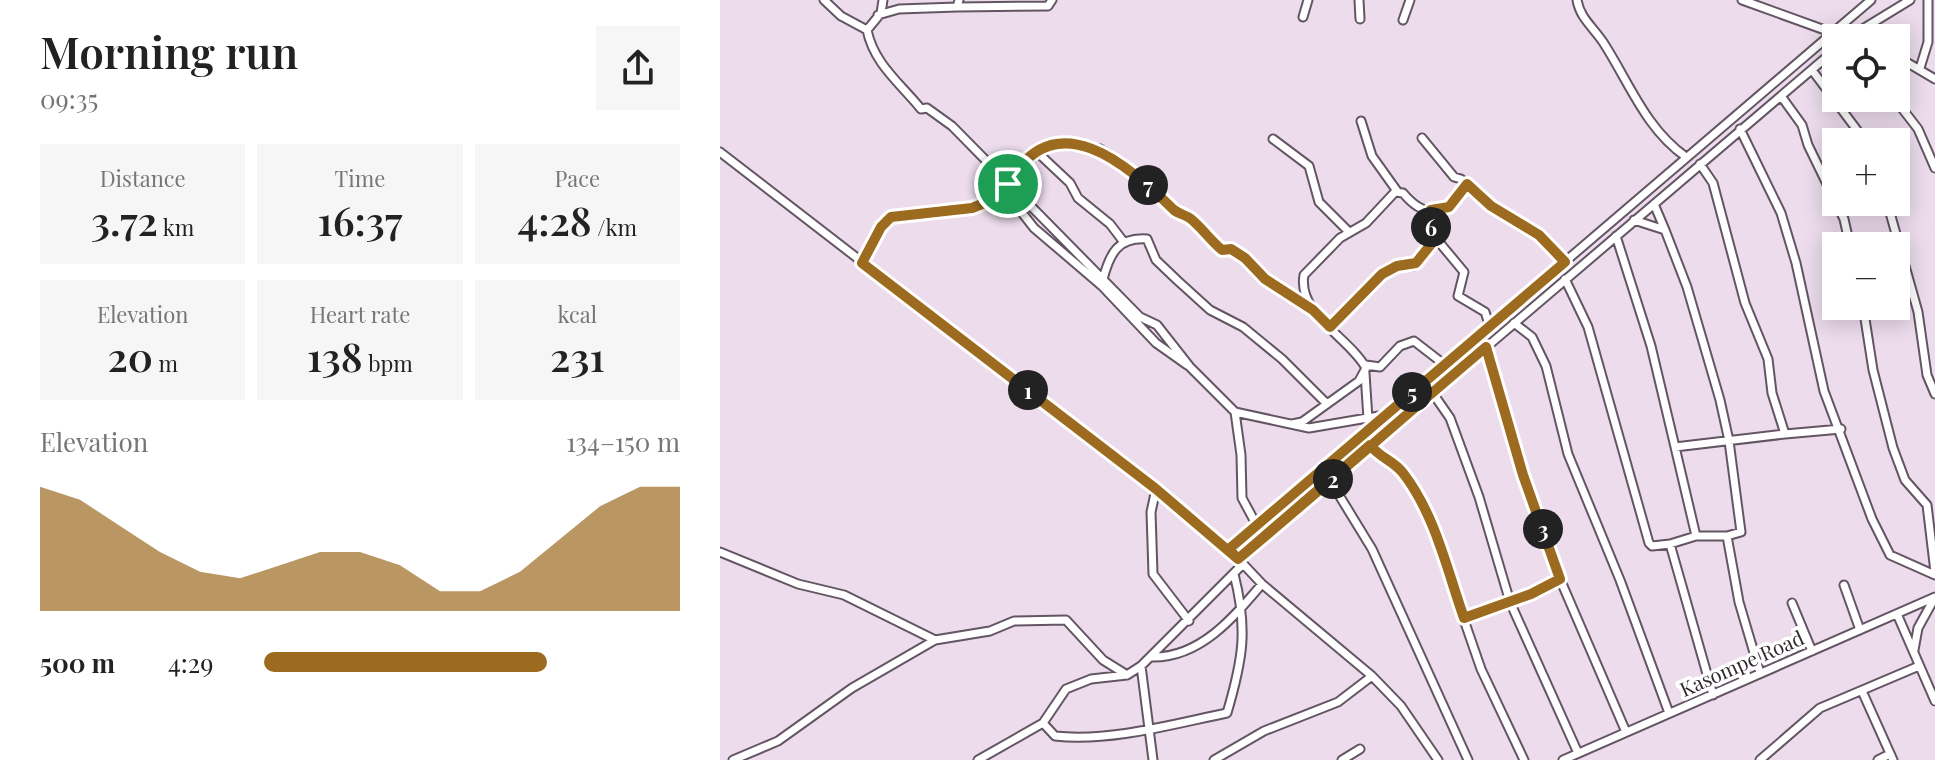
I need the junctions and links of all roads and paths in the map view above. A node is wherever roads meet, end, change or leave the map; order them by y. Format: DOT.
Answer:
graph roads {
  1 [pos="824,0"];
  2 [pos="883,0"];
  3 [pos="1052,0"];
  4 [pos="1308,0"];
  5 [pos="1359,0"];
  6 [pos="1410,0"];
  7 [pos="1577,0"];
  8 [pos="1742,0"];
  9 [pos="1871,0"];
  10 [pos="1910,0"];
  11 [pos="1928,0"];
  12 [pos="958,4"];
  13 [pos="878,15"];
  14 [pos="1303,17"];
  15 [pos="1360,19"];
  16 [pos="1403,20"];
  17 [pos="1843,24"];
  18 [pos="1871,24"];
  19 [pos="1822,28"];
  20 [pos="867,30"];
  21 [pos="1822,42"];
  22 [pos="1822,61"];
  23 [pos="1910,63"];
  24 [pos="1920,68"];
  25 [pos="1812,70"];
  26 [pos="1935,79"];
  27 [pos="1781,96"];
  28 [pos="1905,112"];
  29 [pos="1361,121"];
  30 [pos="1856,128"];
  31 [pos="1740,129"];
  32 [pos="1422,138"];
  33 [pos="1273,139"];
  34 [pos="1036,151"];
  35 [pos="720,152"];
  36 [pos="1686,157"];
  37 [pos="1700,164"];
  38 [pos="1935,168"];
  39 [pos="1008,184"];
  40 [pos="1467,184"];
  41 [pos="1397,191"];
  42 [pos="1002,196"];
  43 [pos="1654,204"];
  44 [pos="1431,210"];
  45 [pos="1891,216"];
  46 [pos="1634,220"];
  47 [pos="1665,230"];
  48 [pos="1349,232"];
  49 [pos="1847,232"];
  50 [pos="1616,236"];
  51 [pos="1436,238"];
  52 [pos="1123,241"];
  53 [pos="1565,262"];
  54 [pos="862,263"];
  55 [pos="1103,275"];
  56 [pos="1565,279"];
  57 [pos="1102,286"];
  58 [pos="1313,310"];
  59 [pos="1865,320"];
  60 [pos="1514,323"];
  61 [pos="1330,327"];
  62 [pos="1490,327"];
  63 [pos="1486,347"];
  64 [pos="1445,365"];
  65 [pos="1190,367"];
  66 [pos="1366,369"];
  67 [pos="1432,392"];
  68 [pos="1935,394"];
  69 [pos="1327,404"];
  70 [pos="1235,412"];
  71 [pos="1387,414"];
  72 [pos="1368,419"];
  73 [pos="1292,424"];
  74 [pos="1841,429"];
  75 [pos="1785,434"];
  76 [pos="1729,441"];
  77 [pos="1370,445"];
  78 [pos="1675,447"];
  79 [pos="1331,482"];
  80 [pos="1156,489"];
  81 [pos="1935,497"];
  82 [pos="1927,505"];
  83 [pos="1256,524"];
  84 [pos="1696,536"];
  85 [pos="1727,536"];
  86 [pos="1670,544"];
  87 [pos="1229,549"];
  88 [pos="720,552"];
  89 [pos="1240,561"];
  90 [pos="1234,574"];
  91 [pos="1935,574"];
  92 [pos="1560,579"];
  93 [pos="1262,584"];
  94 [pos="1844,585"];
  95 [pos="1935,597"];
  96 [pos="1510,602"];
  97 [pos="1792,603"];
  98 [pos="1243,607"];
  99 [pos="1897,614"];
  100 [pos="1464,618"];
  101 [pos="1189,621"];
  102 [pos="1860,630"];
  103 [pos="935,640"];
  104 [pos="1812,651"];
  105 [pos="1914,655"];
  106 [pos="1152,657"];
  107 [pos="1141,666"];
  108 [pos="1919,666"];
  109 [pos="1760,673"];
  110 [pos="1127,675"];
  111 [pos="1372,676"];
  112 [pos="1862,691"];
  113 [pos="1713,695"];
  114 [pos="1935,701"];
  115 [pos="1669,713"];
  116 [pos="1043,723"];
  117 [pos="1147,729"];
  118 [pos="1626,732"];
  119 [pos="1360,749"];
  120 [pos="1578,753"];
  121 [pos="1891,757"];
  122 [pos="733,760"];
  123 [pos="978,760"];
  124 [pos="1153,760"];
  125 [pos="1214,760"];
  126 [pos="1342,760"];
  127 [pos="1438,760"];
  128 [pos="1468,760"];
  129 [pos="1524,760"];
  130 [pos="1563,760"];
  131 [pos="1760,760"];
  132 [pos="1878,760"];
  1 -- 20 [label="street"];
  2 -- 13 [label="street"];
  3 -- 12 [label="street"];
  4 -- 14 [label="street"];
  5 -- 15 [label="street"];
  6 -- 16 [label="street"];
  7 -- 36 [label="street"];
  8 -- 19 [label="street"];
  9 -- 17 [label="street"];
  10 -- 18 [label="street"];
  11 -- 24 [label="street"];
  12 -- 13 [label="street"];
  13 -- 20 [label="street"];
  20 -- 39 [label="street"];
  21 -- 36 [label="street"];
  22 -- 25 [label="street"];
  23 -- 24 [label="street"];
  24 -- 26 [label="street"];
  25 -- 27 [label="street"];
  25 -- 30 [label="street"];
  27 -- 31 [label="street"];
  27 -- 49 [label="street"];
  28 -- 38 [label="street"];
  29 -- 41 [label="street"];
  31 -- 37 [label="street"];
  31 -- 74 [label="street"];
  32 -- 40 [label="street"];
  33 -- 48 [label="street"];
  34 -- 39 [label="street"];
  34 -- 52 [label="street"];
  34 -- 58 [label="street"];
  35 -- 54 [label="street"];
  36 -- 53 [label="street"];
  37 -- 43 [label="street"];
  37 -- 75 [label="street"];
  39 -- 42 [label="street"];
  39 -- 55 [label="street"];
  40 -- 44 [label="street"];
  40 -- 53 [label="street"];
  41 -- 44 [label="street"];
  41 -- 48 [label="street"];
  42 -- 54 [label="street"];
  42 -- 57 [label="street"];
  43 -- 46 [label="street"];
  43 -- 47 [label="street"];
  44 -- 51 [label="street"];
  45 -- 68 [label="street"];
  46 -- 47 [label="street"];
  46 -- 50 [label="street"];
  47 -- 76 [label="street"];
  48 -- 58 [label="street"];
  50 -- 56 [label="street"];
  50 -- 78 [label="street"];
  51 -- 61 [label="street"];
  51 -- 62 [label="street"];
  52 -- 55 [label="street"];
  52 -- 69 [label="street"];
  53 -- 62 [label="street"];
  54 -- 80 [label="street"];
  55 -- 57 [label="street"];
  55 -- 65 [label="street"];
  56 -- 60 [label="street"];
  56 -- 86 [label="street"];
  57 -- 65 [label="street"];
  58 -- 61 [label="street"];
  59 -- 82 [label="street"];
  60 -- 63 [label="street"];
  60 -- 115 [label="street"];
  61 -- 66 [label="street"];
  62 -- 64 [label="street"];
  63 -- 67 [label="street"];
  63 -- 92 [label="street"];
  64 -- 66 [label="street"];
  64 -- 71 [label="street"];
  65 -- 70 [label="street"];
  66 -- 69 [label="street"];
  66 -- 72 [label="street"];
  67 -- 77 [label="street"];
  67 -- 96 [label="street"];
  69 -- 73 [label="street"];
  70 -- 73 [label="street"];
  70 -- 83 [label="street"];
  71 -- 72 [label="street"];
  71 -- 83 [label="street"];
  72 -- 73 [label="street"];
  74 -- 75 [label="street"];
  74 -- 91 [label="street"];
  75 -- 76 [label="street"];
  76 -- 78 [label="street"];
  76 -- 85 [label="street"];
  77 -- 79 [label="street"];
  77 -- 100 [label="street"];
  78 -- 84 [label="street"];
  79 -- 89 [label="street"];
  79 -- 128 [label="street"];
  80 -- 87 [label="street"];
  80 -- 101 [label="street"];
  81 -- 82 [label="street"];
  82 -- 91 [label="street"];
  83 -- 87 [label="street"];
  84 -- 85 [label="street"];
  84 -- 86 [label="street"];
  85 -- 109 [label="street"];
  86 -- 113 [label="street"];
  87 -- 89 [label="street"];
  88 -- 103 [label="street"];
  89 -- 90 [label="street"];
  89 -- 93 [label="street"];
  90 -- 98 [label="street"];
  90 -- 101 [label="street"];
  92 -- 96 [label="street"];
  92 -- 118 [label="street"];
  93 -- 98 [label="street"];
  93 -- 111 [label="street"];
  94 -- 102 [label="street"];
  95 -- 99 [label="street, Kasompe Road"];
  95 -- 105 [label="street"];
  96 -- 100 [label="street"];
  96 -- 120 [label="street"];
  97 -- 104 [label="street"];
  98 -- 106 [label="street"];
  98 -- 117 [label="street"];
  99 -- 102 [label="street, Kasompe Road"];
  99 -- 105 [label="street"];
  100 -- 129 [label="street"];
  101 -- 106 [label="street"];
  102 -- 104 [label="street, Kasompe Road"];
  103 -- 110 [label="street"];
  103 -- 122 [label="street"];
  104 -- 109 [label="street, Kasompe Road"];
  105 -- 108 [label="street"];
  106 -- 107 [label="street"];
  107 -- 110 [label="street"];
  107 -- 117 [label="street"];
  108 -- 112 [label="street"];
  108 -- 114 [label="street"];
  109 -- 113 [label="street, Kasompe Road"];
  110 -- 116 [label="street"];
  111 -- 125 [label="street"];
  111 -- 127 [label="street"];
  112 -- 121 [label="street"];
  112 -- 131 [label="street"];
  113 -- 115 [label="street, Kasompe Road"];
  115 -- 118 [label="street, Kasompe Road"];
  116 -- 117 [label="street"];
  116 -- 123 [label="street"];
  117 -- 124 [label="street"];
  118 -- 120 [label="street, Kasompe Road"];
  119 -- 126 [label="street"];
  120 -- 130 [label="street, Kasompe Road"];
  121 -- 132 [label="street"];
}
